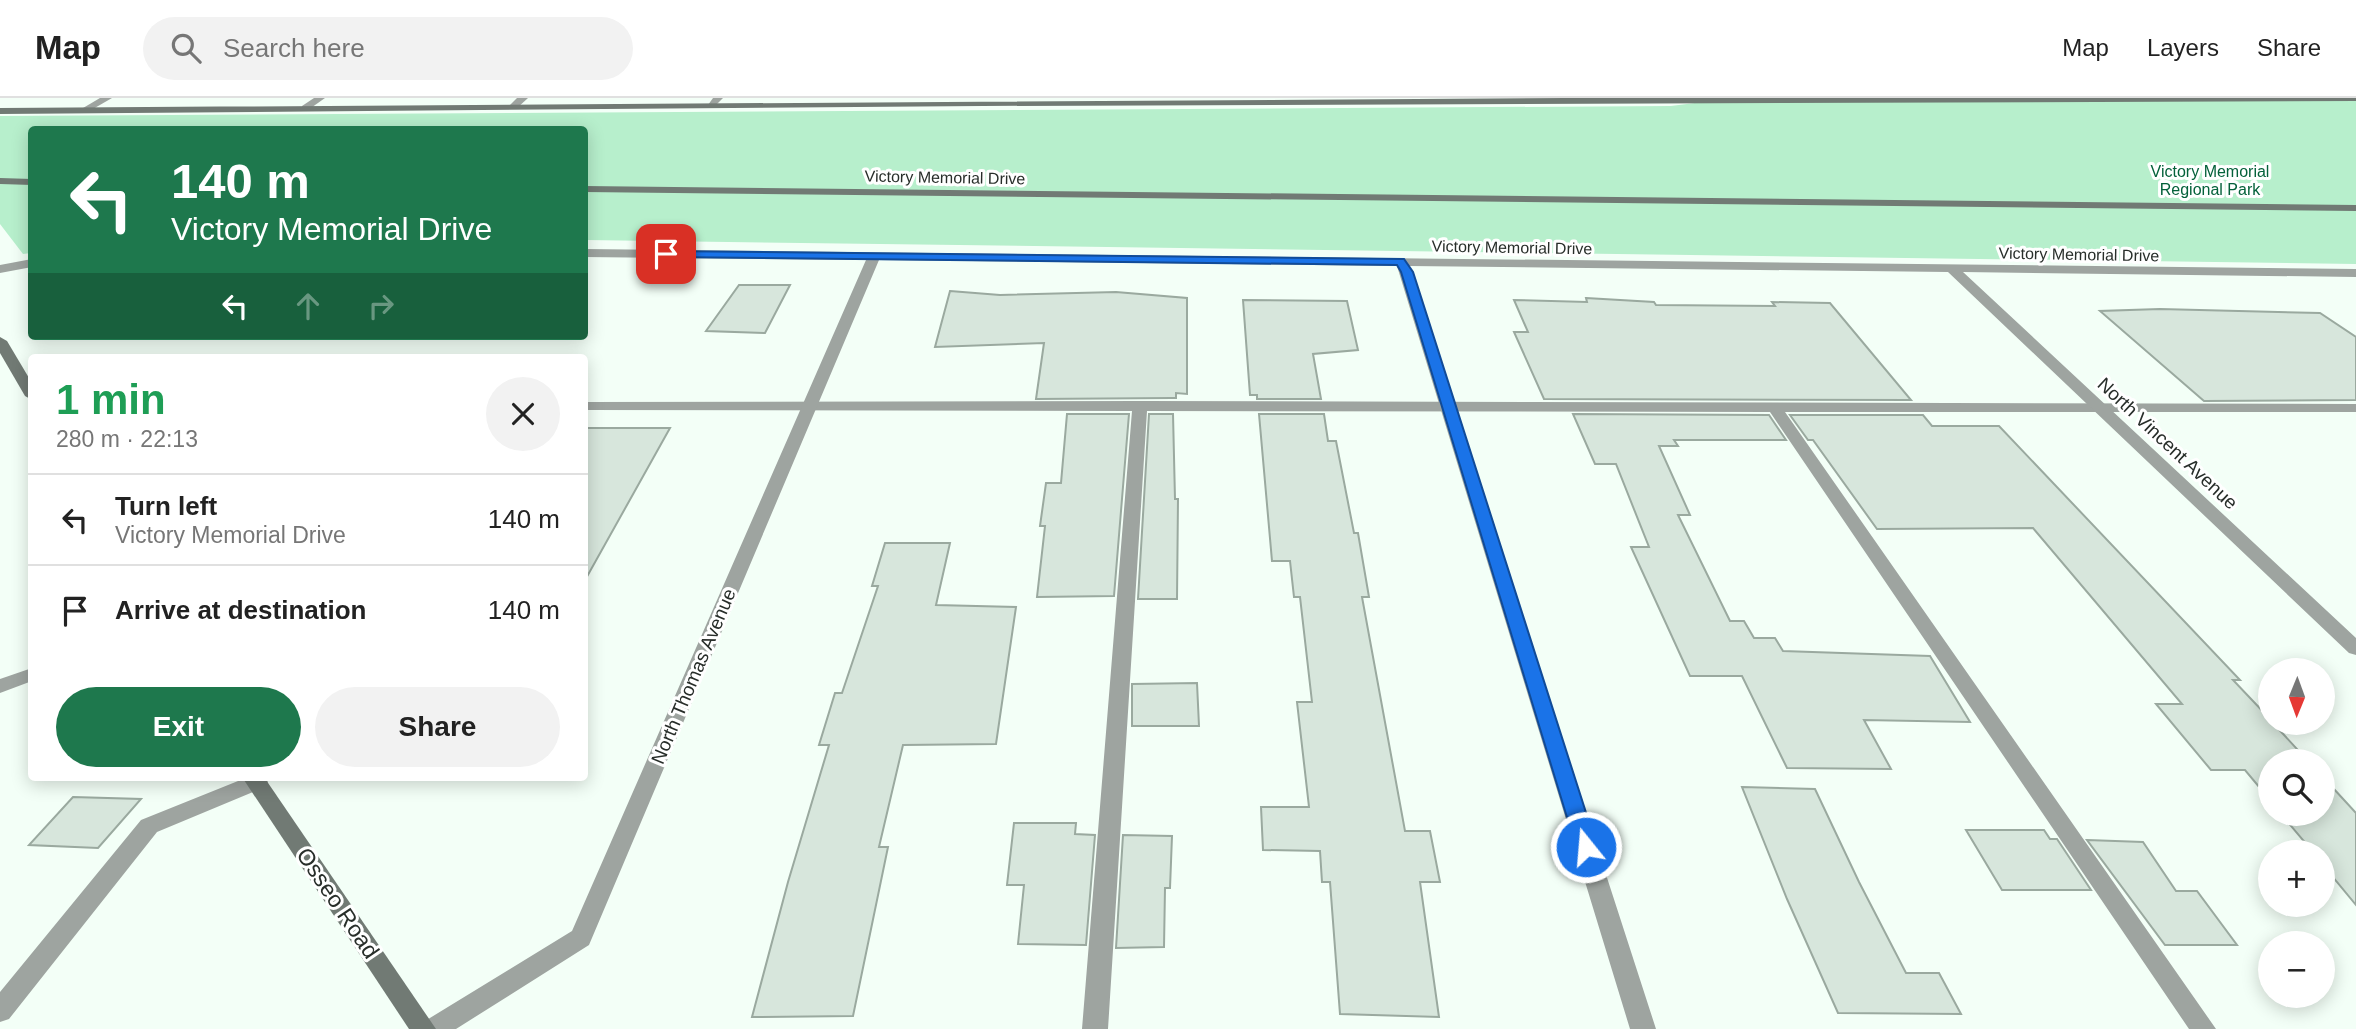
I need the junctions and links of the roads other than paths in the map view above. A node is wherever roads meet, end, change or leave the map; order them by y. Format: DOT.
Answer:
graph roads {
  1 [pos="107,98"];
  2 [pos="320,98"];
  3 [pos="523,98"];
  4 [pos="2356,98"];
  5 [pos="1703,99"];
  6 [pos="1357,100"];
  7 [pos="715,101"];
  8 [pos="513,107"];
  9 [pos="304,108"];
  10 [pos="0,111"];
  11 [pos="83,111"];
  12 [pos="0,181"];
  13 [pos="28,182"];
  14 [pos="588,189"];
  15 [pos="2356,208"];
  16 [pos="588,253"];
  17 [pos="876,256"];
  18 [pos="1400,261"];
  19 [pos="28,264"];
  20 [pos="1951,268"];
  21 [pos="0,269"];
  22 [pos="2356,273"];
  23 [pos="0,341"];
  24 [pos="28,389"];
  25 [pos="808,405"];
  26 [pos="1140,405"];
  27 [pos="588,406"];
  28 [pos="1449,406"];
  29 [pos="1773,406"];
  30 [pos="2100,408"];
  31 [pos="2356,408"];
  32 [pos="2356,649"];
  33 [pos="28,676"];
  34 [pos="0,686"];
  35 [pos="253,781"];
  36 [pos="256,781"];
  37 [pos="0,1011"];
  38 [pos="423,1029"];
  39 [pos="434,1029"];
  40 [pos="1095,1029"];
  41 [pos="1643,1029"];
  42 [pos="2203,1029"];
  1 -- 11 [label="street"];
  2 -- 9 [label="street"];
  3 -- 8 [label="street"];
  4 -- 5 [label="street"];
  5 -- 6 [label="street"];
  6 -- 7 [label="street"];
  7 -- 8 [label="street"];
  8 -- 9 [label="street"];
  9 -- 11 [label="street"];
  10 -- 11 [label="street"];
  12 -- 13 [label="street"];
  14 -- 15 [label="street, Victory Memorial Drive"];
  16 -- 17 [label="street, Victory Memorial Drive"];
  17 -- 18 [label="street, Victory Memorial Drive"];
  17 -- 25 [label="street, North Thomas Avenue"];
  18 -- 20 [label="street, Victory Memorial Drive"];
  18 -- 28 [label="street"];
  19 -- 21 [label="street"];
  20 -- 22 [label="street, Victory Memorial Drive"];
  20 -- 30 [label="street, North Vincent Avenue"];
  23 -- 24 [label="street"];
  25 -- 26 [label="street"];
  25 -- 27 [label="street"];
  25 -- 39 [label="street, North Thomas Avenue"];
  26 -- 28 [label="street"];
  26 -- 40 [label="street"];
  28 -- 29 [label="street"];
  28 -- 41 [label="street"];
  29 -- 30 [label="street"];
  29 -- 42 [label="street"];
  30 -- 31 [label="street"];
  30 -- 32 [label="street, North Vincent Avenue"];
  33 -- 34 [label="street"];
  35 -- 37 [label="street"];
  36 -- 38 [label="street, Osseo Road"];
}
